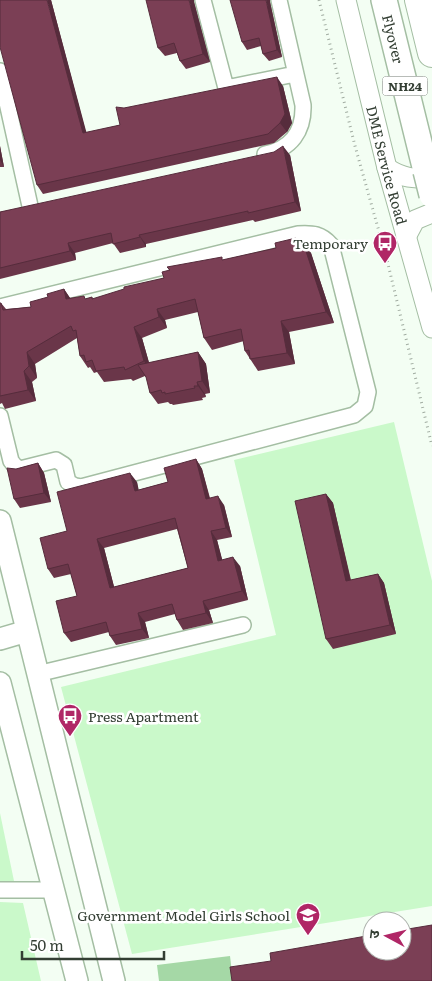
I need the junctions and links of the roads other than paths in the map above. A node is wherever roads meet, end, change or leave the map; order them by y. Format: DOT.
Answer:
graph roads {
  1 [pos="203,0"];
  2 [pos="279,0"];
  3 [pos="346,0"];
  4 [pos="384,0"];
  5 [pos="419,0"];
  6 [pos="432,53"];
  7 [pos="0,71"];
  8 [pos="295,74"];
  9 [pos="226,88"];
  10 [pos="209,91"];
  11 [pos="249,158"];
  12 [pos="387,168"];
  13 [pos="432,176"];
  14 [pos="432,195"];
  15 [pos="49,202"];
  16 [pos="432,213"];
  17 [pos="406,237"];
  18 [pos="0,307"];
  19 [pos="432,328"];
  20 [pos="0,416"];
  21 [pos="0,521"];
  22 [pos="243,625"];
  23 [pos="27,631"];
  24 [pos="0,639"];
  25 [pos="37,674"];
  26 [pos="0,683"];
  27 [pos="0,890"];
  28 [pos="54,890"];
  29 [pos="77,981"];
  30 [pos="114,981"];
  1 -- 9 [label="street"];
  2 -- 8 [label="street"];
  3 -- 12 [label="street, DME Service Road"];
  4 -- 14 [label="highway, Flyover / NH24, bridge"];
  5 -- 6 [label="highway"];
  7 -- 15 [label="street"];
  8 -- 9 [label="street"];
  8 -- 11 [label="street"];
  9 -- 10 [label="street"];
  12 -- 13 [label="street"];
  12 -- 17 [label="street, DME Service Road"];
  16 -- 17 [label="street"];
  17 -- 19 [label="street, DME Service Road"];
  18 -- 20 [label="street"];
  21 -- 23 [label="main road"];
  22 -- 25 [label="street"];
  23 -- 24 [label="main road"];
  23 -- 25 [label="main road"];
  25 -- 30 [label="main road"];
  26 -- 28 [label="main road"];
  27 -- 28 [label="street"];
  28 -- 29 [label="main road"];
}
